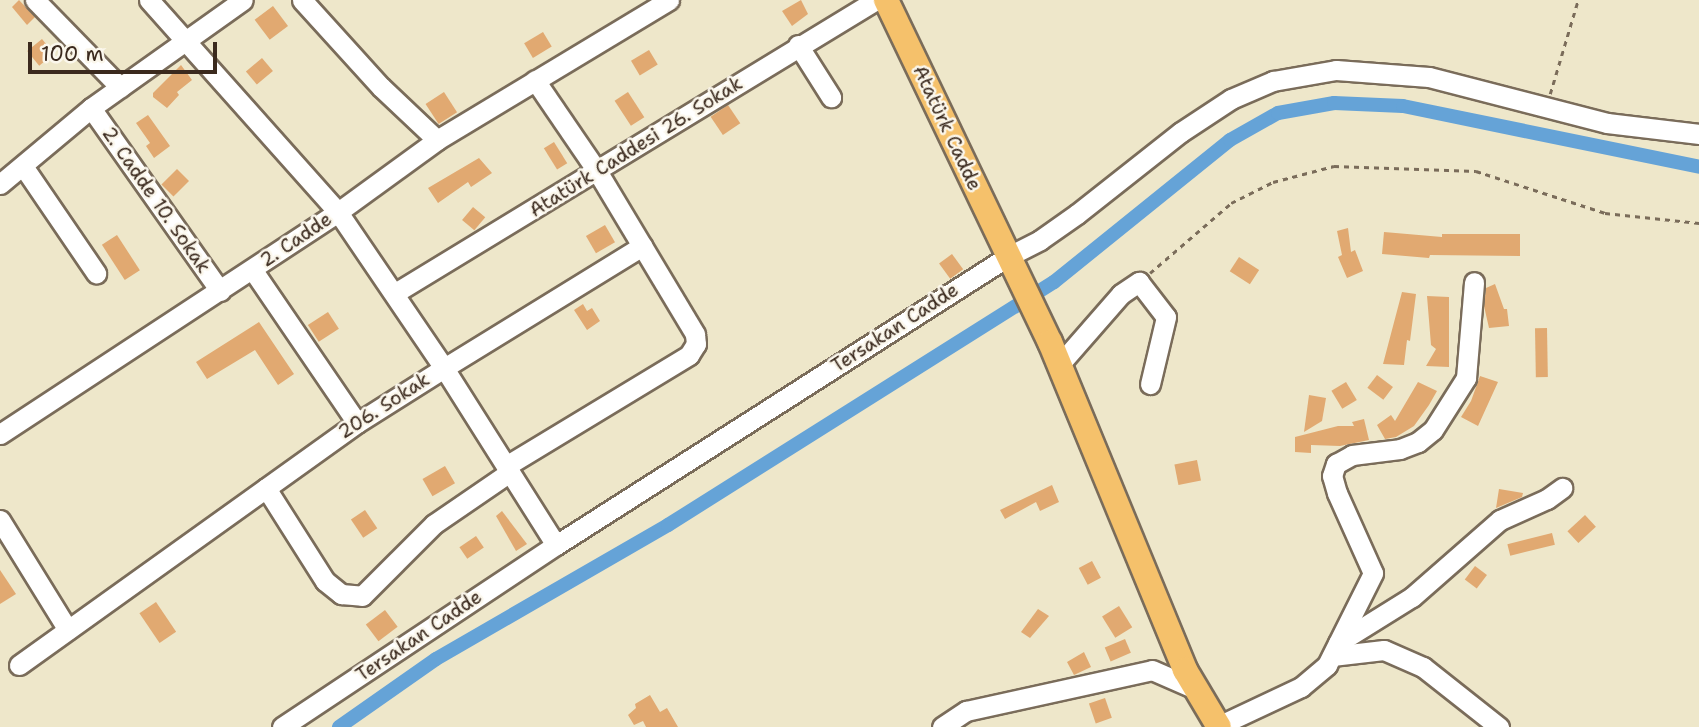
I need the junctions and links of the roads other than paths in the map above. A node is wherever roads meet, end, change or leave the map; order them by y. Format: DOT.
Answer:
graph roads {
  1 [pos="36,0"];
  2 [pos="149,0"];
  3 [pos="243,0"];
  4 [pos="302,0"];
  5 [pos="668,0"];
  6 [pos="876,0"];
  7 [pos="886,0"];
  8 [pos="186,40"];
  9 [pos="798,45"];
  10 [pos="536,80"];
  11 [pos="120,88"];
  12 [pos="831,97"];
  13 [pos="91,108"];
  14 [pos="1699,134"];
  15 [pos="437,140"];
  16 [pos="23,166"];
  17 [pos="597,171"];
  18 [pos="0,184"];
  19 [pos="338,212"];
  20 [pos="642,246"];
  21 [pos="1007,257"];
  22 [pos="252,269"];
  23 [pos="96,273"];
  24 [pos="1474,282"];
  25 [pos="220,291"];
  26 [pos="395,293"];
  27 [pos="1059,365"];
  28 [pos="444,368"];
  29 [pos="1150,384"];
  30 [pos="357,423"];
  31 [pos="0,434"];
  32 [pos="508,469"];
  33 [pos="266,488"];
  34 [pos="1562,488"];
  35 [pos="0,520"];
  36 [pos="556,545"];
  37 [pos="68,630"];
  38 [pos="1335,650"];
  39 [pos="19,664"];
  40 [pos="1198,690"];
  41 [pos="282,727"];
  42 [pos="942,727"];
  43 [pos="1219,727"];
  44 [pos="1499,727"];
  1 -- 11 [label="street"];
  2 -- 8 [label="street"];
  3 -- 8 [label="street"];
  4 -- 15 [label="street"];
  5 -- 10 [label="street, 2. Cadde"];
  6 -- 9 [label="street, Atatürk Caddesi 26. Sokak"];
  7 -- 21 [label="main road, Atatürk Cadde"];
  8 -- 11 [label="street"];
  8 -- 19 [label="street"];
  9 -- 12 [label="street"];
  9 -- 17 [label="street, Atatürk Caddesi 26. Sokak"];
  10 -- 15 [label="street, 2. Cadde"];
  10 -- 17 [label="street"];
  11 -- 13 [label="street"];
  13 -- 16 [label="street"];
  13 -- 25 [label="street, 2. Cadde 10. Sokak"];
  14 -- 21 [label="street, Tersakan Cadde"];
  15 -- 19 [label="street, 2. Cadde"];
  16 -- 18 [label="street"];
  16 -- 23 [label="street"];
  17 -- 20 [label="street"];
  17 -- 26 [label="street, Atatürk Caddesi 26. Sokak"];
  19 -- 22 [label="street, 2. Cadde"];
  19 -- 26 [label="street"];
  20 -- 28 [label="street"];
  20 -- 32 [label="street"];
  21 -- 27 [label="main road, Atatürk Cadde"];
  21 -- 36 [label="street, Tersakan Cadde"];
  22 -- 25 [label="street, 2. Cadde"];
  22 -- 30 [label="street"];
  24 -- 38 [label="street"];
  25 -- 31 [label="street, 2. Cadde"];
  26 -- 28 [label="street"];
  27 -- 29 [label="street"];
  27 -- 40 [label="main road, Atatürk Cadde"];
  28 -- 30 [label="street, 206. Sokak"];
  28 -- 32 [label="street, 206. Sokak"];
  30 -- 33 [label="street, 206. Sokak"];
  32 -- 33 [label="street"];
  32 -- 36 [label="street, 206. Sokak"];
  33 -- 37 [label="street, 206. Sokak"];
  34 -- 38 [label="street"];
  35 -- 37 [label="street"];
  36 -- 41 [label="street, Tersakan Cadde"];
  37 -- 39 [label="street, 206. Sokak"];
  38 -- 43 [label="street"];
  38 -- 44 [label="street"];
  40 -- 42 [label="street"];
  40 -- 43 [label="main road, Atatürk Cadde"];
}
